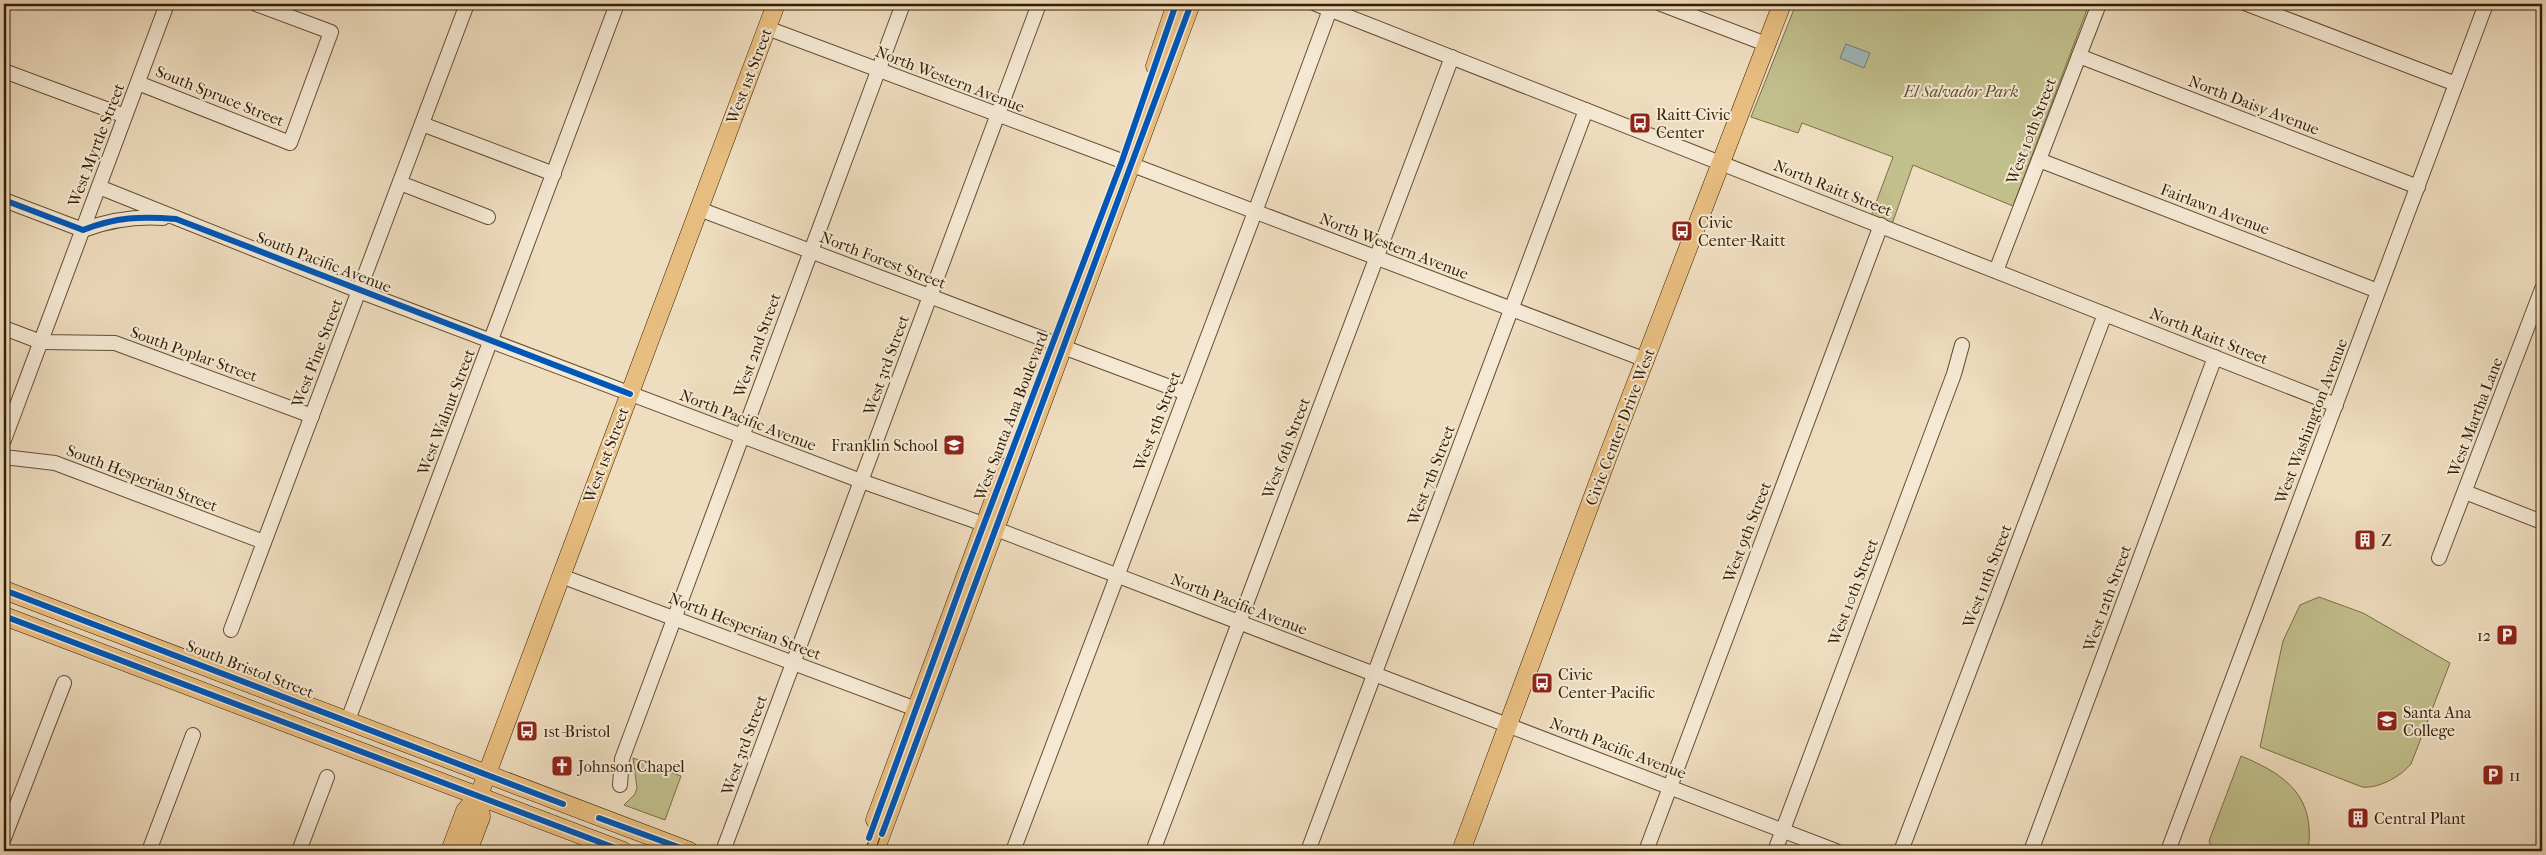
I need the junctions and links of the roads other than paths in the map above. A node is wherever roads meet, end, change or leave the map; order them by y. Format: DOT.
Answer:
graph roads {
  1 [pos="168,4"];
  2 [pos="256,4"];
  3 [pos="467,4"];
  4 [pos="617,4"];
  5 [pos="776,4"];
  6 [pos="903,4"];
  7 [pos="1039,4"];
  8 [pos="1176,4"];
  9 [pos="1191,4"];
  10 [pos="1316,4"];
  11 [pos="1661,4"];
  12 [pos="1782,4"];
  13 [pos="2099,4"];
  14 [pos="2247,4"];
  15 [pos="2486,4"];
  16 [pos="1331,6"];
  17 [pos="767,28"];
  18 [pos="1766,44"];
  19 [pos="2079,56"];
  20 [pos="1452,57"];
  21 [pos="879,70"];
  22 [pos="4,72"];
  23 [pos="138,82"];
  24 [pos="2456,84"];
  25 [pos="1586,110"];
  26 [pos="125,116"];
  27 [pos="998,116"];
  28 [pos="422,124"];
  29 [pos="2039,160"];
  30 [pos="1721,162"];
  31 [pos="1126,163"];
  32 [pos="554,174"];
  33 [pos="400,183"];
  34 [pos="98,187"];
  35 [pos="2418,187"];
  36 [pos="4,200"];
  37 [pos="699,209"];
  38 [pos="1255,212"];
  39 [pos="488,217"];
  40 [pos="176,219"];
  41 [pos="1881,225"];
  42 [pos="82,230"];
  43 [pos="811,251"];
  44 [pos="1376,258"];
  45 [pos="1996,271"];
  46 [pos="2542,289"];
  47 [pos="359,291"];
  48 [pos="2378,291"];
  49 [pos="930,296"];
  50 [pos="1512,309"];
  51 [pos="2105,314"];
  52 [pos="4,328"];
  53 [pos="491,341"];
  54 [pos="41,342"];
  55 [pos="1058,345"];
  56 [pos="1962,345"];
  57 [pos="2215,357"];
  58 [pos="1646,360"];
  59 [pos="1186,393"];
  60 [pos="630,394"];
  61 [pos="2336,405"];
  62 [pos="312,416"];
  63 [pos="742,436"];
  64 [pos="4,440"];
  65 [pos="4,457"];
  66 [pos="861,481"];
  67 [pos="2465,492"];
  68 [pos="2542,522"];
  69 [pos="990,527"];
  70 [pos="264,542"];
  71 [pos="2439,558"];
  72 [pos="561,576"];
  73 [pos="1116,577"];
  74 [pos="4,590"];
  75 [pos="4,616"];
  76 [pos="674,619"];
  77 [pos="1239,623"];
  78 [pos="231,630"];
  79 [pos="793,664"];
  80 [pos="1374,674"];
  81 [pos="64,683"];
  82 [pos="916,708"];
  83 [pos="348,720"];
  84 [pos="1508,725"];
  85 [pos="193,735"];
  86 [pos="486,775"];
  87 [pos="327,778"];
  88 [pos="620,785"];
  89 [pos="1670,786"];
  90 [pos="479,795"];
  91 [pos="1782,830"];
  92 [pos="4,838"];
  93 [pos="588,845"];
  94 [pos="149,851"];
  95 [pos="299,851"];
  96 [pos="450,851"];
  97 [pos="468,851"];
  98 [pos="623,851"];
  99 [pos="689,851"];
  100 [pos="723,851"];
  101 [pos="864,851"];
  102 [pos="875,851"];
  103 [pos="1013,851"];
  104 [pos="1153,851"];
  105 [pos="1308,851"];
  106 [pos="1461,851"];
  107 [pos="1646,851"];
  108 [pos="1775,851"];
  109 [pos="1836,851"];
  110 [pos="1901,851"];
  111 [pos="2031,851"];
  112 [pos="2168,851"];
  1 -- 23 [label="street, West Myrtle Street"];
  2 -- 23 [label="street, South Spruce Street"];
  3 -- 28 [label="street, West Pine Street"];
  4 -- 32 [label="street, West Walnut Street"];
  5 -- 17 [label="main road, West 1st Street"];
  6 -- 21 [label="street, West 2nd Street"];
  7 -- 27 [label="street, West 3rd Street"];
  8 -- 31 [label="main road, West Santa Ana Boulevard"];
  9 -- 31 [label="main road, West Santa Ana Boulevard"];
  10 -- 16 [label="street, North Raitt Street"];
  11 -- 18 [label="street"];
  12 -- 18 [label="main road, Civic Center Drive West"];
  13 -- 19 [label="street, West 10th Street"];
  14 -- 24 [label="street"];
  15 -- 24 [label="street, West Washington Avenue"];
  16 -- 20 [label="street, North Raitt Street"];
  16 -- 38 [label="street, West 5th Street"];
  17 -- 21 [label="street, North Western Avenue"];
  17 -- 37 [label="main road, West 1st Street"];
  18 -- 30 [label="main road, Civic Center Drive West"];
  19 -- 29 [label="street, West 10th Street"];
  19 -- 35 [label="street, North Daisy Avenue"];
  20 -- 25 [label="street, North Raitt Street"];
  20 -- 44 [label="street, West 6th Street"];
  21 -- 27 [label="street, North Western Avenue"];
  21 -- 43 [label="street, West 2nd Street"];
  22 -- 26 [label="street"];
  23 -- 26 [label="street, West Myrtle Street"];
  24 -- 35 [label="street, West Washington Avenue"];
  25 -- 30 [label="street, North Raitt Street"];
  25 -- 50 [label="street, West 7th Street"];
  26 -- 34 [label="street, West Myrtle Street"];
  27 -- 31 [label="street, North Western Avenue"];
  27 -- 49 [label="street, West 3rd Street"];
  28 -- 32 [label="street"];
  28 -- 33 [label="street, West Pine Street"];
  29 -- 45 [label="street, West 10th Street"];
  29 -- 48 [label="street, Fairlawn Avenue"];
  30 -- 41 [label="street, North Raitt Street"];
  30 -- 58 [label="main road, Civic Center Drive West"];
  31 -- 38 [label="street, North Western Avenue"];
  31 -- 55 [label="main road, West Santa Ana Boulevard"];
  32 -- 53 [label="street, West Walnut Street"];
  33 -- 39 [label="street"];
  33 -- 47 [label="street, West Pine Street"];
  34 -- 40 [label="street, South Pacific Avenue"];
  34 -- 42 [label="street, West Myrtle Street"];
  35 -- 48 [label="street, West Washington Avenue"];
  36 -- 42 [label="street"];
  37 -- 43 [label="street, North Forest Street"];
  37 -- 60 [label="main road, West 1st Street"];
  38 -- 44 [label="street, North Western Avenue"];
  38 -- 59 [label="street, West 5th Street"];
  40 -- 42 [label="street, South Pacific Avenue"];
  40 -- 47 [label="street, South Pacific Avenue"];
  41 -- 45 [label="street, North Raitt Street"];
  41 -- 89 [label="street, West 9th Street"];
  42 -- 54 [label="street, West Myrtle Street"];
  43 -- 49 [label="street, North Forest Street"];
  43 -- 63 [label="street, West 2nd Street"];
  44 -- 50 [label="street, North Western Avenue"];
  44 -- 77 [label="street, West 6th Street"];
  45 -- 51 [label="street, North Raitt Street"];
  46 -- 67 [label="street, West Martha Lane"];
  47 -- 53 [label="street, South Pacific Avenue"];
  47 -- 62 [label="street, West Pine Street"];
  48 -- 61 [label="street, West Washington Avenue"];
  49 -- 55 [label="street, North Forest Street"];
  49 -- 66 [label="street, West 3rd Street"];
  50 -- 58 [label="street, North Western Avenue"];
  50 -- 80 [label="street, West 7th Street"];
  51 -- 57 [label="street, North Raitt Street"];
  51 -- 110 [label="street, West 11th Street"];
  52 -- 54 [label="street, South Poplar Street"];
  53 -- 60 [label="street, South Pacific Avenue"];
  53 -- 83 [label="street, West Walnut Street"];
  54 -- 62 [label="street, South Poplar Street"];
  54 -- 64 [label="street, West Myrtle Street"];
  55 -- 59 [label="street, North Forest Street"];
  55 -- 69 [label="main road, West Santa Ana Boulevard"];
  56 -- 91 [label="street, West 10th Street"];
  57 -- 61 [label="street, North Raitt Street"];
  57 -- 111 [label="street, West 12th Street"];
  58 -- 84 [label="main road, Civic Center Drive West"];
  59 -- 73 [label="street, West 5th Street"];
  60 -- 63 [label="street, North Pacific Avenue"];
  60 -- 72 [label="main road, West 1st Street"];
  61 -- 112 [label="street, West Washington Avenue"];
  62 -- 70 [label="street, West Pine Street"];
  63 -- 66 [label="street, North Pacific Avenue"];
  63 -- 76 [label="street, West 2nd Street"];
  65 -- 70 [label="street, South Hesperian Street"];
  66 -- 69 [label="street, North Pacific Avenue"];
  66 -- 79 [label="street, West 3rd Street"];
  67 -- 68 [label="street"];
  67 -- 71 [label="street, West Martha Lane"];
  69 -- 73 [label="street, North Pacific Avenue"];
  69 -- 82 [label="main road, West Santa Ana Boulevard"];
  69 -- 102 [label="main road, West Santa Ana Boulevard"];
  70 -- 78 [label="street, West Pine Street"];
  72 -- 76 [label="street, North Hesperian Street"];
  72 -- 86 [label="main road, West 1st Street"];
  73 -- 77 [label="street, North Pacific Avenue"];
  73 -- 103 [label="street, West 5th Street"];
  74 -- 83 [label="main road, South Bristol Street"];
  75 -- 90 [label="main road"];
  76 -- 79 [label="street, North Hesperian Street"];
  76 -- 88 [label="street, West 2nd Street"];
  77 -- 80 [label="street, North Pacific Avenue"];
  77 -- 104 [label="street, West 6th Street"];
  79 -- 82 [label="street, North Hesperian Street"];
  79 -- 100 [label="street, West 3rd Street"];
  80 -- 84 [label="street, North Pacific Avenue"];
  80 -- 105 [label="street, West 7th Street"];
  81 -- 92 [label="street"];
  82 -- 101 [label="main road, West Santa Ana Boulevard"];
  83 -- 86 [label="main road, South Bristol Street"];
  84 -- 89 [label="street, North Pacific Avenue"];
  84 -- 106 [label="main road, Civic Center Drive West"];
  85 -- 94 [label="street"];
  86 -- 90 [label="main road, West 1st Street"];
  86 -- 99 [label="main road, South Bristol Street"];
  87 -- 95 [label="street"];
  89 -- 91 [label="street, North Pacific Avenue"];
  89 -- 107 [label="street, West 9th Street"];
  90 -- 93 [label="main road"];
  90 -- 96 [label="main road, West 1st Street"];
  90 -- 97 [label="main road, West 1st Street"];
  91 -- 108 [label="street, West 10th Street"];
  91 -- 109 [label="street, North Pacific Avenue"];
  93 -- 98 [label="main road"];
}
